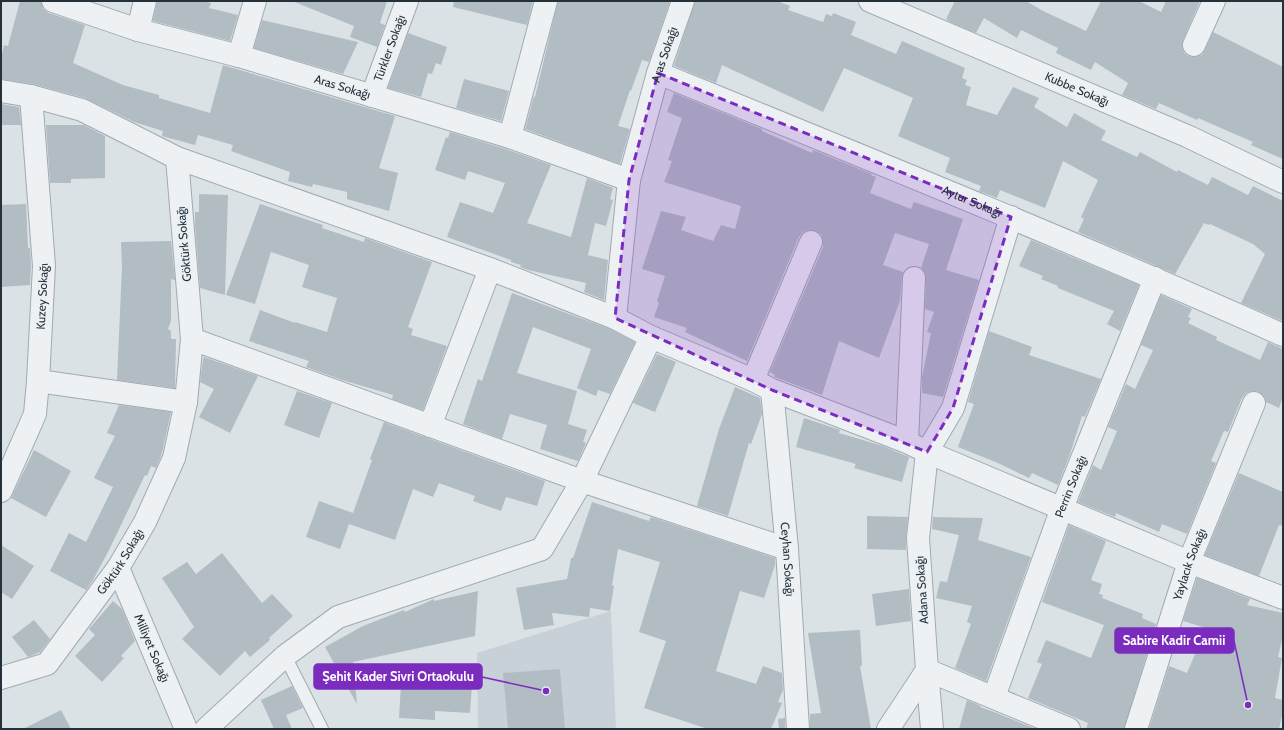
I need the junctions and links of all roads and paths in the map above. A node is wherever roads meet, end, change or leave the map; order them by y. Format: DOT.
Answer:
graph roads {
  1 [pos="145,1"];
  2 [pos="255,1"];
  3 [pos="407,1"];
  4 [pos="546,1"];
  5 [pos="683,1"];
  6 [pos="870,1"];
  7 [pos="1214,1"];
  8 [pos="66,3"];
  9 [pos="138,30"];
  10 [pos="1194,45"];
  11 [pos="239,56"];
  12 [pos="658,72"];
  13 [pos="1,91"];
  14 [pos="30,96"];
  15 [pos="372,96"];
  16 [pos="510,137"];
  17 [pos="177,158"];
  18 [pos="629,180"];
  19 [pos="1283,182"];
  20 [pos="1011,217"];
  21 [pos="811,242"];
  22 [pos="490,269"];
  23 [pos="914,278"];
  24 [pos="1155,278"];
  25 [pos="615,318"];
  26 [pos="1283,335"];
  27 [pos="651,336"];
  28 [pos="192,339"];
  29 [pos="753,380"];
  30 [pos="38,381"];
  31 [pos="772,390"];
  32 [pos="186,402"];
  33 [pos="1254,403"];
  34 [pos="430,426"];
  35 [pos="907,442"];
  36 [pos="927,452"];
  37 [pos="582,481"];
  38 [pos="1,491"];
  39 [pos="1062,508"];
  40 [pos="786,549"];
  41 [pos="1188,562"];
  42 [pos="118,568"];
  43 [pos="1283,598"];
  44 [pos="285,656"];
  45 [pos="927,670"];
  46 [pos="1,678"];
  47 [pos="994,697"];
  48 [pos="186,729"];
  49 [pos="206,729"];
  50 [pos="322,729"];
  51 [pos="798,729"];
  52 [pos="888,729"];
  53 [pos="932,729"];
  54 [pos="1069,729"];
  55 [pos="1136,729"];
  1 -- 9 [label="street"];
  2 -- 11 [label="street"];
  3 -- 15 [label="street, Türkler Sokağı"];
  4 -- 16 [label="street"];
  5 -- 12 [label="street, Aras Sokağı"];
  6 -- 19 [label="street, Kubbe Sokağı"];
  7 -- 10 [label="street"];
  8 -- 9 [label="street, Aras Sokağı"];
  9 -- 11 [label="street, Aras Sokağı"];
  11 -- 15 [label="street, Aras Sokağı"];
  12 -- 18 [label="street, Aras Sokağı"];
  12 -- 20 [label="street, Aytur Sokağı"];
  13 -- 14 [label="street"];
  14 -- 17 [label="street"];
  14 -- 30 [label="street, Kuzey Sokağı"];
  15 -- 16 [label="street, Aras Sokağı"];
  16 -- 18 [label="street, Aras Sokağı"];
  17 -- 22 [label="street"];
  17 -- 28 [label="street, Göktürk Sokağı"];
  18 -- 25 [label="street, Aras Sokağı"];
  20 -- 24 [label="street, Aytur Sokağı"];
  20 -- 36 [label="street"];
  21 -- 29 [label="street"];
  22 -- 25 [label="street"];
  22 -- 34 [label="street"];
  23 -- 35 [label="street"];
  24 -- 26 [label="street, Aytur Sokağı"];
  24 -- 39 [label="street, Perrin Sokağı"];
  25 -- 27 [label="street"];
  27 -- 29 [label="street"];
  27 -- 37 [label="street"];
  28 -- 32 [label="street, Göktürk Sokağı"];
  28 -- 34 [label="street"];
  29 -- 31 [label="street"];
  30 -- 32 [label="street"];
  30 -- 38 [label="street, Kuzey Sokağı"];
  31 -- 35 [label="street"];
  31 -- 40 [label="street, Ceyhan Sokağı"];
  32 -- 42 [label="street, Göktürk Sokağı"];
  33 -- 41 [label="street, Yaylacık Sokağı"];
  34 -- 37 [label="street"];
  35 -- 36 [label="street"];
  36 -- 39 [label="street"];
  36 -- 45 [label="street, Adana Sokağı"];
  37 -- 40 [label="street"];
  37 -- 44 [label="street"];
  39 -- 41 [label="street"];
  39 -- 47 [label="street, Perrin Sokağı"];
  40 -- 51 [label="street, Ceyhan Sokağı"];
  41 -- 43 [label="street"];
  41 -- 55 [label="street, Yaylacık Sokağı"];
  42 -- 46 [label="street, Göktürk Sokağı"];
  42 -- 48 [label="street, Milliyet Sokağı"];
  44 -- 49 [label="street"];
  44 -- 50 [label="lane"];
  45 -- 47 [label="street"];
  45 -- 52 [label="street"];
  45 -- 53 [label="street, Adana Sokağı"];
  47 -- 54 [label="street"];
}
